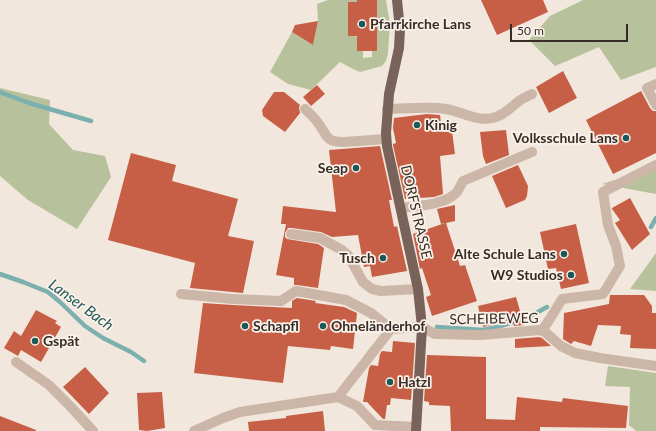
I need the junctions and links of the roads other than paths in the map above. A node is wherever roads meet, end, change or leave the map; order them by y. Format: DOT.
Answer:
graph roads {
  1 [pos="396,0"];
  2 [pos="656,84"];
  3 [pos="532,94"];
  4 [pos="656,105"];
  5 [pos="305,109"];
  6 [pos="387,109"];
  7 [pos="386,139"];
  8 [pos="532,152"];
  9 [pos="656,165"];
  10 [pos="401,208"];
  11 [pos="290,234"];
  12 [pos="418,288"];
  13 [pos="181,294"];
  14 [pos="422,327"];
  15 [pos="391,329"];
  16 [pos="542,331"];
  17 [pos="16,362"];
  18 [pos="656,366"];
  19 [pos="338,397"];
  20 [pos="416,429"];
  21 [pos="200,430"];
  22 [pos="93,431"];
  1 -- 6 [label="main road, DORFSTRASSE"];
  2 -- 4 [label="street"];
  3 -- 6 [label="street"];
  5 -- 7 [label="street"];
  6 -- 7 [label="main road, DORFSTRASSE"];
  7 -- 10 [label="main road, DORFSTRASSE"];
  8 -- 10 [label="street"];
  9 -- 16 [label="street"];
  10 -- 12 [label="main road, DORFSTRASSE"];
  11 -- 12 [label="street"];
  12 -- 14 [label="main road, DORFSTRASSE"];
  13 -- 15 [label="street"];
  14 -- 15 [label="street"];
  14 -- 16 [label="street, SCHEIBEWEG"];
  14 -- 20 [label="main road, DORFSTRASSE"];
  15 -- 19 [label="street"];
  16 -- 18 [label="street, SCHEIBEWEG"];
  17 -- 22 [label="street"];
  19 -- 20 [label="street"];
  19 -- 21 [label="street"];
}
